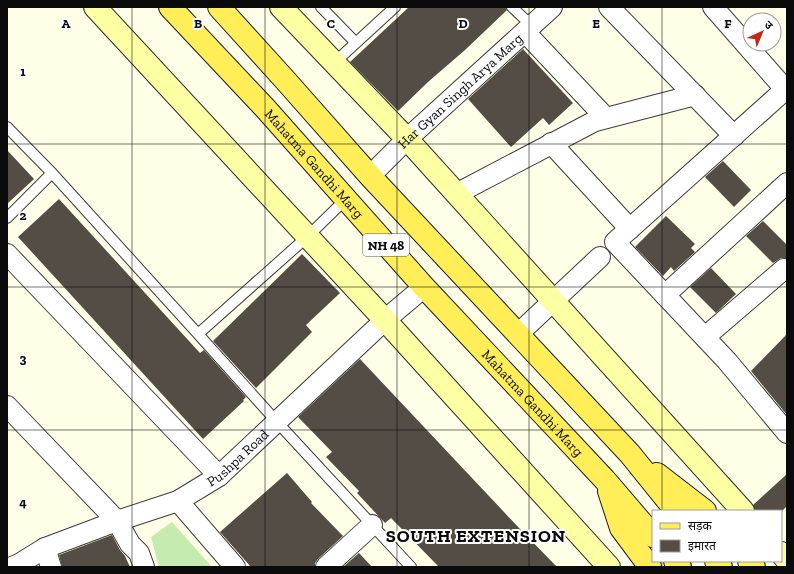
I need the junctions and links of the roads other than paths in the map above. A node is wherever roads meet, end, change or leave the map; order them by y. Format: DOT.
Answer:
graph roads {
  1 [pos="95,7"];
  2 [pos="170,7"];
  3 [pos="219,7"];
  4 [pos="281,7"];
  5 [pos="321,7"];
  6 [pos="395,7"];
  7 [pos="512,7"];
  8 [pos="552,7"];
  9 [pos="609,7"];
  10 [pos="713,7"];
  11 [pos="528,29"];
  12 [pos="356,43"];
  13 [pos="334,63"];
  14 [pos="786,89"];
  15 [pos="695,95"];
  16 [pos="606,118"];
  17 [pos="7,127"];
  18 [pos="734,136"];
  19 [pos="407,139"];
  20 [pos="551,143"];
  21 [pos="52,173"];
  22 [pos="370,176"];
  23 [pos="787,183"];
  24 [pos="456,194"];
  25 [pos="346,199"];
  26 [pos="7,218"];
  27 [pos="630,229"];
  28 [pos="307,237"];
  29 [pos="7,254"];
  30 [pos="600,257"];
  31 [pos="786,270"];
  32 [pos="424,287"];
  33 [pos="665,295"];
  34 [pos="553,300"];
  35 [pos="385,320"];
  36 [pos="198,334"];
  37 [pos="518,334"];
  38 [pos="704,337"];
  39 [pos="7,406"];
  40 [pos="276,422"];
  41 [pos="787,433"];
  42 [pos="630,454"];
  43 [pos="219,476"];
  44 [pos="605,480"];
  45 [pos="178,502"];
  46 [pos="675,510"];
  47 [pos="704,510"];
  48 [pos="742,510"];
  49 [pos="116,521"];
  50 [pos="372,525"];
  51 [pos="652,535"];
  52 [pos="44,548"];
  53 [pos="13,561"];
  54 [pos="51,567"];
  55 [pos="144,567"];
  56 [pos="235,567"];
  57 [pos="326,567"];
  58 [pos="410,567"];
  59 [pos="609,567"];
  60 [pos="650,567"];
  1 -- 28 [label="street"];
  2 -- 25 [label="main road, Mahatma Gandhi Marg / NH 48"];
  3 -- 22 [label="main road, NH 48"];
  4 -- 13 [label="street"];
  5 -- 12 [label="lane"];
  6 -- 12 [label="lane"];
  7 -- 11 [label="lane"];
  8 -- 11 [label="street, Har Gyan Singh Arya Marg"];
  9 -- 15 [label="street"];
  10 -- 14 [label="street"];
  11 -- 16 [label="street"];
  11 -- 19 [label="street, Har Gyan Singh Arya Marg"];
  12 -- 13 [label="lane"];
  13 -- 19 [label="street"];
  14 -- 18 [label="street"];
  15 -- 16 [label="street"];
  15 -- 18 [label="street"];
  16 -- 20 [label="street"];
  17 -- 21 [label="lane"];
  18 -- 27 [label="street"];
  19 -- 22 [label="street, Har Gyan Singh Arya Marg"];
  19 -- 24 [label="street"];
  20 -- 24 [label="street"];
  20 -- 27 [label="street"];
  21 -- 26 [label="lane"];
  21 -- 36 [label="lane"];
  22 -- 37 [label="main road, NH 48"];
  23 -- 33 [label="street"];
  24 -- 34 [label="street"];
  25 -- 28 [label="lane"];
  25 -- 32 [label="main road, Mahatma Gandhi Marg / NH 48"];
  27 -- 33 [label="street"];
  28 -- 35 [label="street"];
  28 -- 36 [label="lane"];
  29 -- 43 [label="street"];
  30 -- 34 [label="street"];
  31 -- 38 [label="street"];
  32 -- 35 [label="street, Pushpa Road"];
  32 -- 44 [label="main road, Mahatma Gandhi Marg / NH 48"];
  33 -- 38 [label="street"];
  34 -- 37 [label="street"];
  34 -- 48 [label="street"];
  35 -- 40 [label="street, Pushpa Road"];
  35 -- 59 [label="street"];
  36 -- 40 [label="lane"];
  37 -- 42 [label="main road, NH 48"];
  38 -- 41 [label="street"];
  39 -- 49 [label="street"];
  40 -- 43 [label="street, Pushpa Road"];
  40 -- 50 [label="lane"];
  42 -- 46 [label="main road"];
  42 -- 47 [label="main road"];
  43 -- 45 [label="street, Pushpa Road"];
  44 -- 51 [label="main road, Mahatma Gandhi Marg"];
  44 -- 60 [label="main road"];
  45 -- 49 [label="street, Pushpa Road"];
  45 -- 56 [label="street"];
  49 -- 52 [label="street, Pushpa Road"];
  49 -- 55 [label="street"];
  50 -- 57 [label="street"];
  50 -- 58 [label="lane"];
  52 -- 53 [label="street, Pushpa Road"];
  52 -- 54 [label="street"];
}
